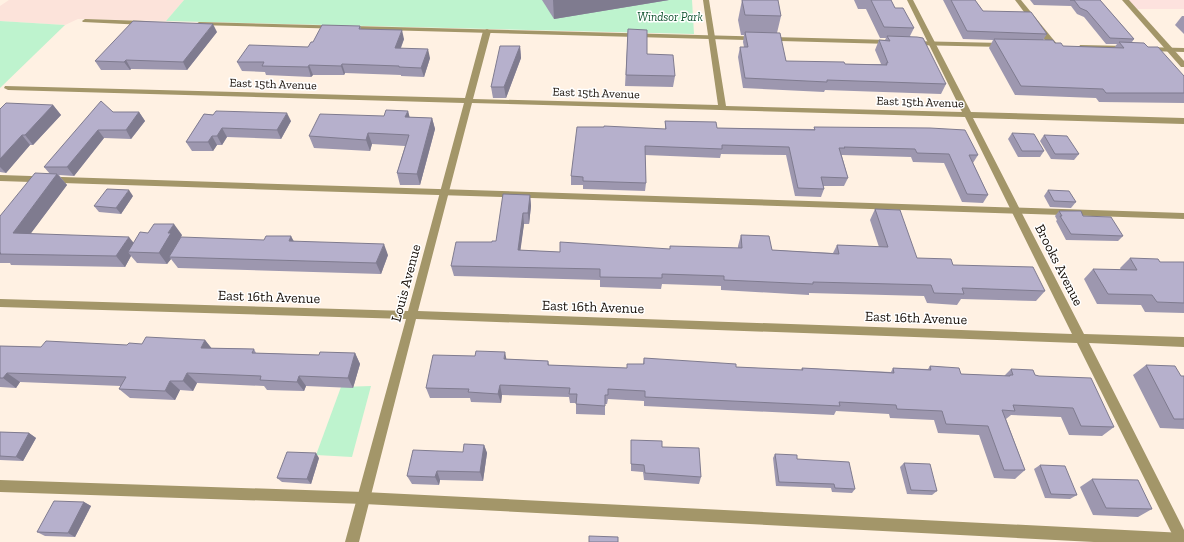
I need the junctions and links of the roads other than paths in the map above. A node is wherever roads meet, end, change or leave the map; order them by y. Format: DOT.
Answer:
graph roads {
  1 [pos="706,0"];
  2 [pos="910,0"];
  3 [pos="1018,0"];
  4 [pos="1125,0"];
  5 [pos="85,21"];
  6 [pos="156,23"];
  7 [pos="188,24"];
  8 [pos="487,32"];
  9 [pos="712,37"];
  10 [pos="900,42"];
  11 [pos="908,43"];
  12 [pos="932,43"];
  13 [pos="1008,45"];
  14 [pos="1054,46"];
  15 [pos="1077,47"];
  16 [pos="1170,49"];
  17 [pos="1184,50"];
  18 [pos="1184,65"];
  19 [pos="8,88"];
  20 [pos="468,101"];
  21 [pos="722,108"];
  22 [pos="968,115"];
  23 [pos="1184,121"];
  24 [pos="0,178"];
  25 [pos="444,192"];
  26 [pos="1016,210"];
  27 [pos="1184,216"];
  28 [pos="0,303"];
  29 [pos="412,315"];
  30 [pos="1080,338"];
  31 [pos="1184,342"];
  32 [pos="0,486"];
  33 [pos="364,498"];
  34 [pos="1183,541"];
  35 [pos="352,542"];
  1 -- 9 [label="street"];
  2 -- 12 [label="street, Brooks Avenue"];
  3 -- 14 [label="street"];
  4 -- 16 [label="street"];
  5 -- 6 [label="street"];
  7 -- 8 [label="street"];
  8 -- 9 [label="street"];
  8 -- 20 [label="street, Louis Avenue"];
  9 -- 10 [label="street"];
  9 -- 21 [label="street"];
  11 -- 12 [label="street"];
  12 -- 13 [label="street"];
  12 -- 22 [label="street, Brooks Avenue"];
  15 -- 16 [label="street"];
  16 -- 17 [label="street"];
  16 -- 18 [label="street"];
  19 -- 20 [label="street, East 15th Avenue"];
  20 -- 21 [label="street, East 15th Avenue"];
  20 -- 25 [label="street, Louis Avenue"];
  21 -- 22 [label="street, East 15th Avenue"];
  22 -- 23 [label="street, East 15th Avenue"];
  22 -- 26 [label="street, Brooks Avenue"];
  24 -- 25 [label="street"];
  25 -- 26 [label="street"];
  25 -- 29 [label="street, Louis Avenue"];
  26 -- 27 [label="street"];
  26 -- 30 [label="street, Brooks Avenue"];
  28 -- 29 [label="street, East 16th Avenue"];
  29 -- 30 [label="street, East 16th Avenue"];
  29 -- 33 [label="street, Louis Avenue"];
  30 -- 31 [label="street, East 16th Avenue"];
  30 -- 34 [label="street, Brooks Avenue"];
  32 -- 33 [label="street"];
  33 -- 34 [label="street"];
  33 -- 35 [label="street, Louis Avenue"];
}
